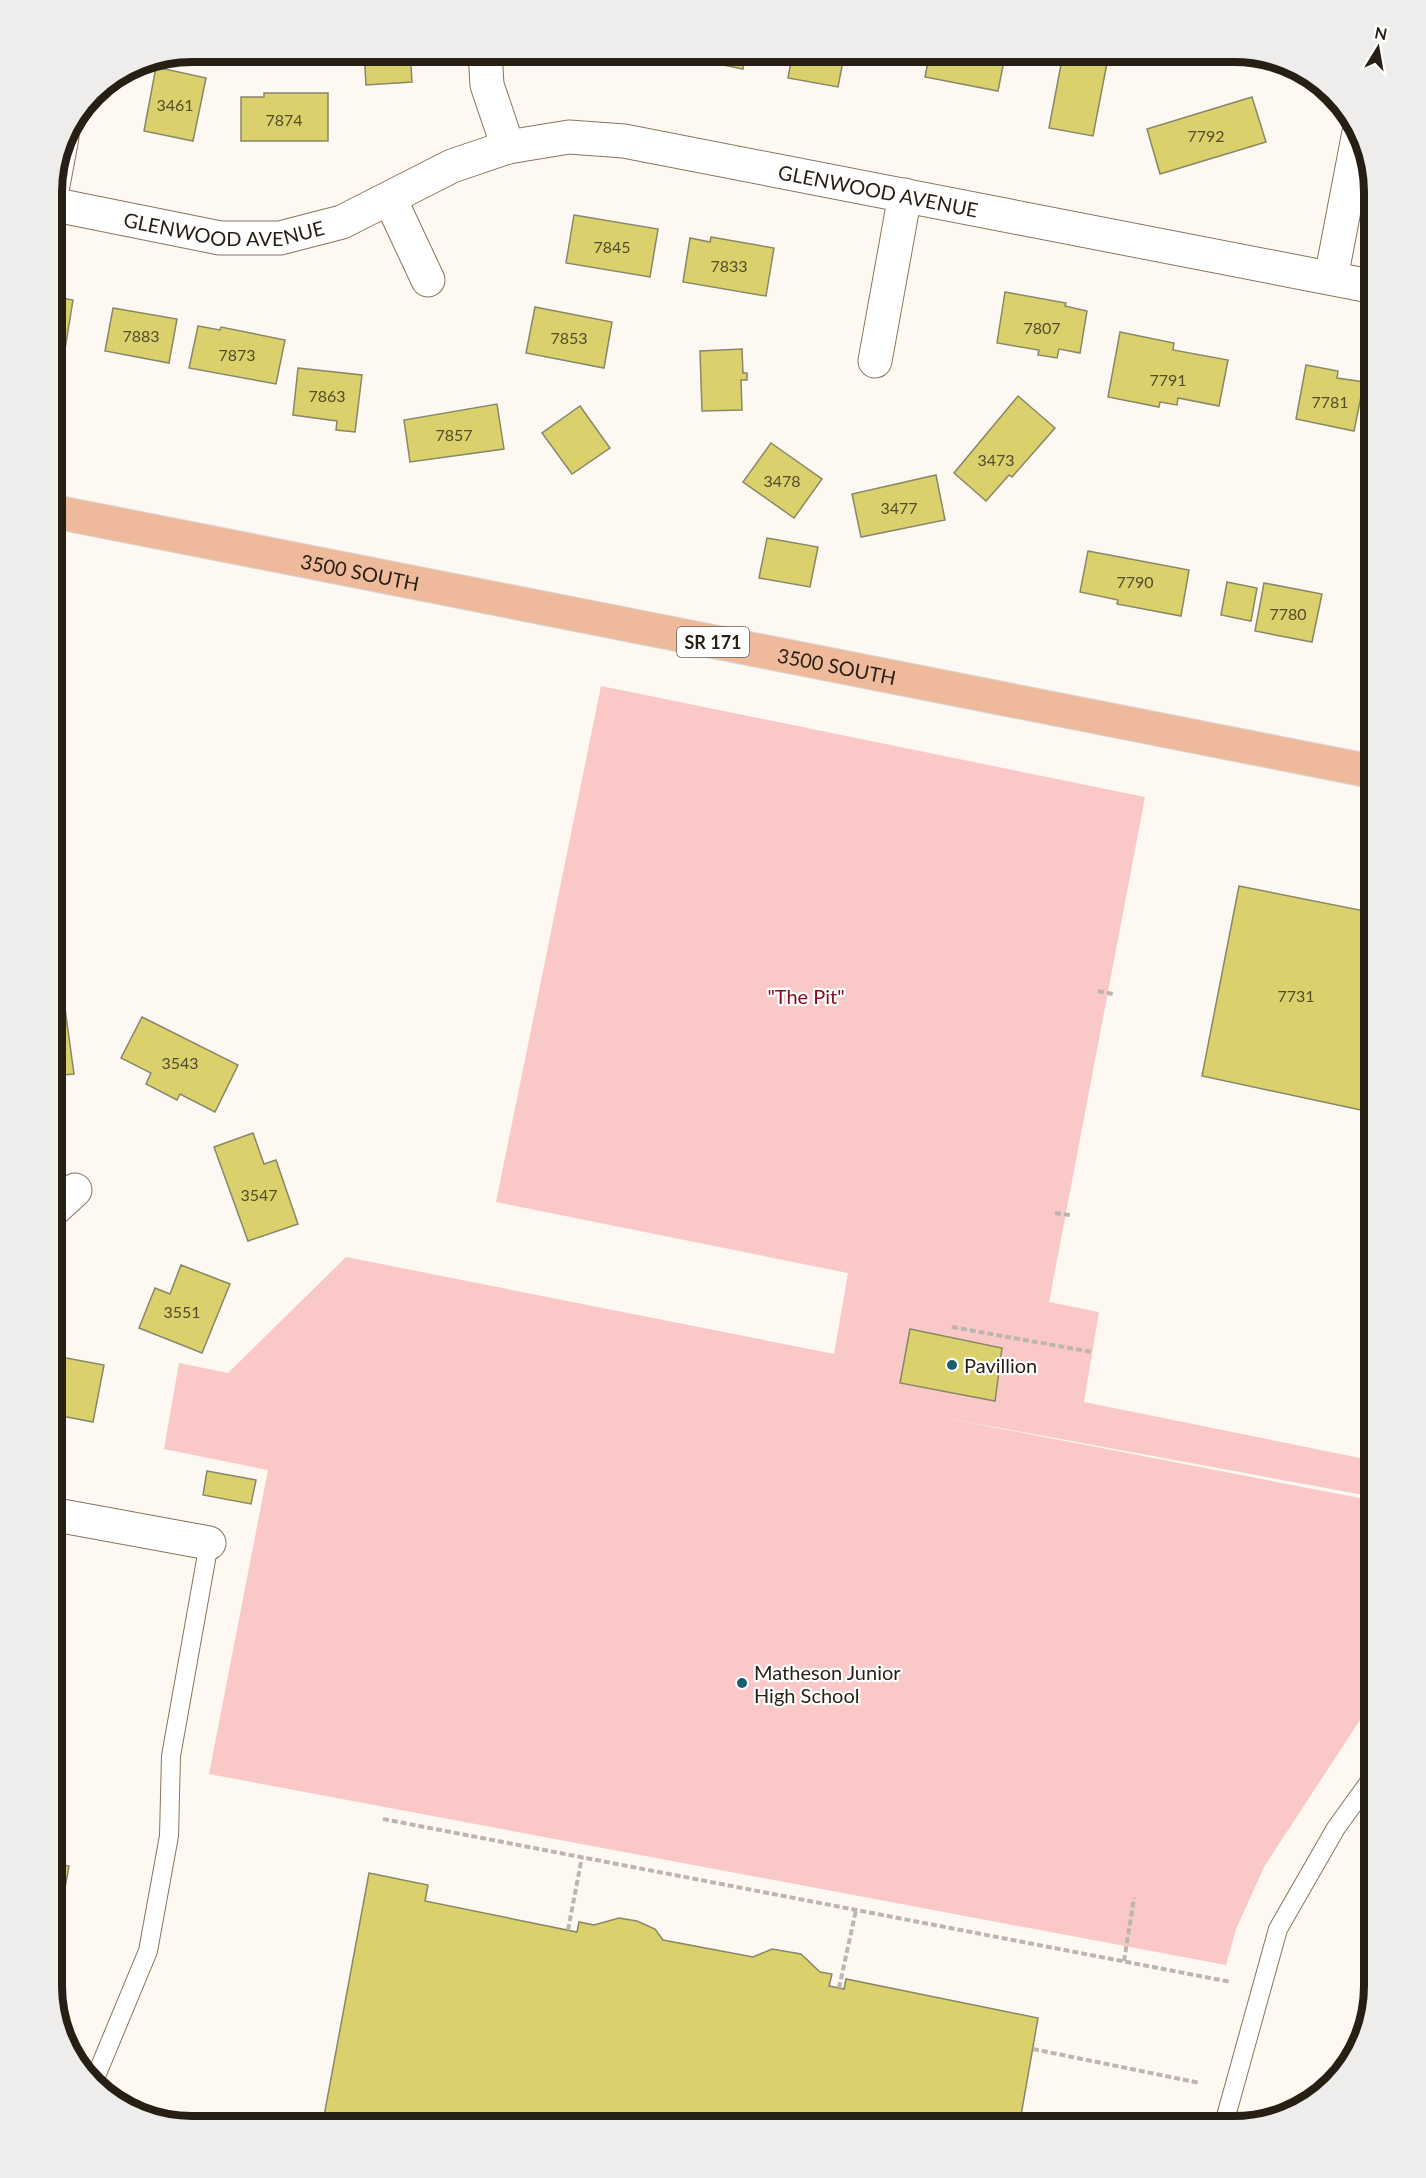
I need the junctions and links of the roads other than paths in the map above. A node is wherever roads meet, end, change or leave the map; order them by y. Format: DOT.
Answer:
graph roads {
  1 [pos="486,62"];
  2 [pos="1356,146"];
  3 [pos="508,147"];
  4 [pos="905,195"];
  5 [pos="390,199"];
  6 [pos="62,206"];
  7 [pos="1331,278"];
  8 [pos="428,280"];
  9 [pos="1364,285"];
  10 [pos="875,361"];
  11 [pos="62,513"];
  12 [pos="1364,770"];
  13 [pos="75,1190"];
  14 [pos="62,1202"];
  15 [pos="62,1516"];
  16 [pos="209,1543"];
  17 [pos="1364,1789"];
  18 [pos="97,2075"];
  19 [pos="1226,2116"];
  1 -- 3 [label="street"];
  2 -- 7 [label="street"];
  3 -- 4 [label="street, GLENWOOD AVENUE"];
  3 -- 5 [label="street, GLENWOOD AVENUE"];
  4 -- 7 [label="street, GLENWOOD AVENUE"];
  4 -- 10 [label="street"];
  5 -- 6 [label="street, GLENWOOD AVENUE"];
  5 -- 8 [label="street"];
  7 -- 9 [label="street, GLENWOOD AVENUE"];
  11 -- 12 [label="main road, 3500 SOUTH / SR 171"];
  13 -- 14 [label="street"];
  15 -- 16 [label="street"];
  16 -- 18 [label="lane"];
  17 -- 19 [label="lane"];
}
